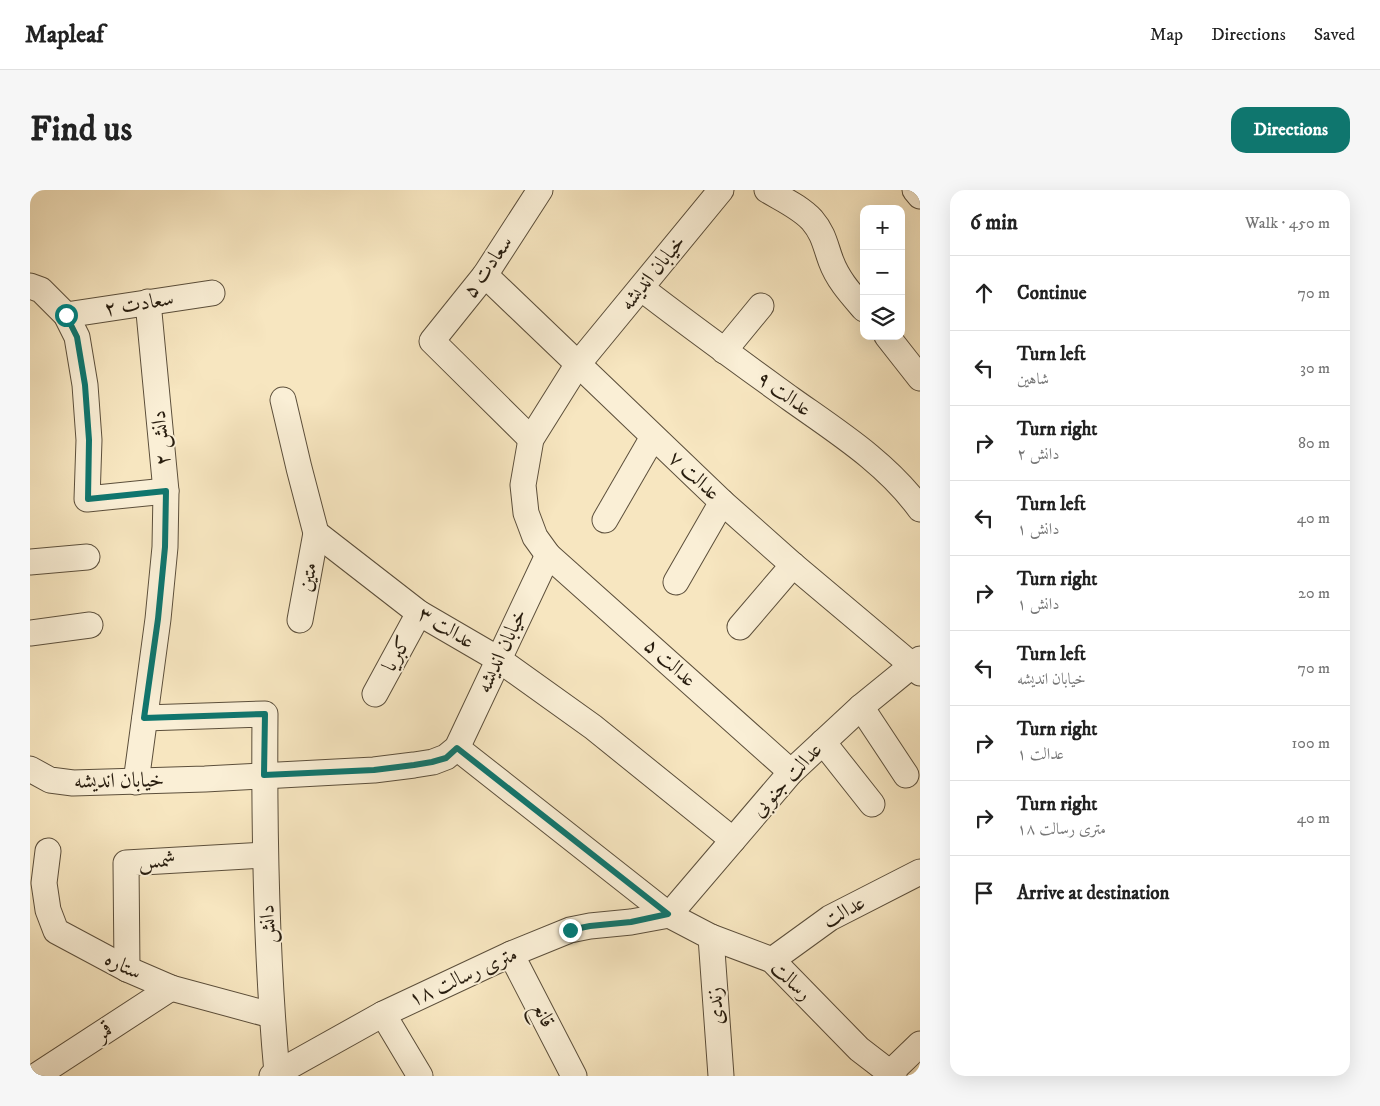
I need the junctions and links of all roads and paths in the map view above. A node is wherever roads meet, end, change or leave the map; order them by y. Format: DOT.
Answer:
graph roads {
  1 [pos="540,190"];
  2 [pos="721,190"];
  3 [pos="767,190"];
  4 [pos="915,190"];
  5 [pos="920,196"];
  6 [pos="485,275"];
  7 [pos="30,286"];
  8 [pos="641,288"];
  9 [pos="212,293"];
  10 [pos="148,302"];
  11 [pos="860,304"];
  12 [pos="761,306"];
  13 [pos="66,315"];
  14 [pos="890,340"];
  15 [pos="724,351"];
  16 [pos="578,364"];
  17 [pos="920,378"];
  18 [pos="283,400"];
  19 [pos="653,437"];
  20 [pos="531,439"];
  21 [pos="166,491"];
  22 [pos="722,502"];
  23 [pos="920,509"];
  24 [pos="606,520"];
  25 [pos="316,533"];
  26 [pos="548,554"];
  27 [pos="87,557"];
  28 [pos="30,562"];
  29 [pos="793,565"];
  30 [pos="676,582"];
  31 [pos="419,613"];
  32 [pos="300,620"];
  33 [pos="90,625"];
  34 [pos="740,627"];
  35 [pos="30,633"];
  36 [pos="498,659"];
  37 [pos="918,666"];
  38 [pos="374,694"];
  39 [pos="861,707"];
  40 [pos="144,718"];
  41 [pos="823,742"];
  42 [pos="457,748"];
  43 [pos="30,768"];
  44 [pos="791,772"];
  45 [pos="264,775"];
  46 [pos="906,775"];
  47 [pos="136,782"];
  48 [pos="872,804"];
  49 [pos="733,840"];
  50 [pos="48,851"];
  51 [pos="265,855"];
  52 [pos="920,872"];
  53 [pos="668,914"];
  54 [pos="711,937"];
  55 [pos="511,954"];
  56 [pos="772,960"];
  57 [pos="127,969"];
  58 [pos="171,988"];
  59 [pos="271,1014"];
  60 [pos="383,1014"];
  61 [pos="920,1044"];
  62 [pos="859,1049"];
  63 [pos="276,1075"];
  64 [pos="892,1075"];
  65 [pos="36,1076"];
  66 [pos="420,1076"];
  67 [pos="574,1076"];
  68 [pos="721,1076"];
  69 [pos="863,1076"];
  1 -- 6 [label="street, سعادت ۵"];
  2 -- 8 [label="street, خیابان اندیشه"];
  3 -- 11 [label="street"];
  4 -- 5 [label="street"];
  6 -- 16 [label="street, عدالت ۷"];
  6 -- 20 [label="street, سعادت ۵"];
  7 -- 13 [label="street"];
  8 -- 15 [label="street, عدالت ۹"];
  8 -- 16 [label="street, خیابان اندیشه"];
  9 -- 10 [label="street, سعادت ۲"];
  10 -- 13 [label="street, سعادت ۲"];
  10 -- 21 [label="street, دانش ۲"];
  12 -- 15 [label="street"];
  13 -- 21 [label="street"];
  14 -- 17 [label="street"];
  15 -- 23 [label="street, عدالت ۹"];
  16 -- 19 [label="street, عدالت ۷"];
  16 -- 20 [label="street, خیابان اندیشه"];
  18 -- 25 [label="street"];
  19 -- 22 [label="street, عدالت ۷"];
  19 -- 24 [label="street"];
  20 -- 26 [label="street, خیابان اندیشه"];
  21 -- 40 [label="street, دانش ۲"];
  22 -- 29 [label="street, عدالت ۷"];
  22 -- 30 [label="street"];
  25 -- 31 [label="street, عدالت ۳"];
  25 -- 32 [label="street, متین"];
  26 -- 36 [label="street, خیابان اندیشه"];
  26 -- 44 [label="street, عدالت ۵"];
  27 -- 28 [label="street"];
  29 -- 34 [label="street"];
  29 -- 37 [label="street, عدالت ۷"];
  31 -- 36 [label="street, عدالت ۳"];
  31 -- 38 [label="street, کبریا"];
  33 -- 35 [label="street"];
  36 -- 42 [label="street, خیابان اندیشه"];
  36 -- 49 [label="street, عدالت ۳"];
  37 -- 39 [label="street, عدالت جنوبی"];
  39 -- 41 [label="street, عدالت جنوبی"];
  39 -- 46 [label="street"];
  40 -- 45 [label="street, دانش"];
  40 -- 47 [label="street, دانش ۲"];
  41 -- 44 [label="street, عدالت جنوبی"];
  41 -- 48 [label="street"];
  42 -- 45 [label="street, خیابان اندیشه"];
  42 -- 53 [label="street, رسالت"];
  43 -- 47 [label="street, خیابان اندیشه"];
  44 -- 49 [label="street, عدالت جنوبی"];
  45 -- 47 [label="street, خیابان اندیشه"];
  45 -- 51 [label="street, دانش"];
  49 -- 53 [label="street, عدالت جنوبی"];
  50 -- 57 [label="street, ستاره"];
  51 -- 57 [label="street, شمس"];
  51 -- 59 [label="street, دانش"];
  52 -- 56 [label="street, عدالت"];
  53 -- 54 [label="street, رسالت"];
  53 -- 55 [label="street, ۱۸ متری رسالت"];
  54 -- 56 [label="street, رسالت"];
  54 -- 68 [label="street, زندی"];
  55 -- 60 [label="street, ۱۸ متری رسالت"];
  55 -- 67 [label="street, قانع"];
  56 -- 62 [label="street, رسالت"];
  57 -- 58 [label="street, ستاره"];
  58 -- 59 [label="street, ستاره"];
  58 -- 65 [label="street, قمر"];
  59 -- 63 [label="street, دانش"];
  60 -- 63 [label="street, ۱۸ متری رسالت"];
  60 -- 66 [label="street"];
  61 -- 64 [label="street"];
  62 -- 64 [label="street, رسالت"];
  62 -- 69 [label="street"];
}
